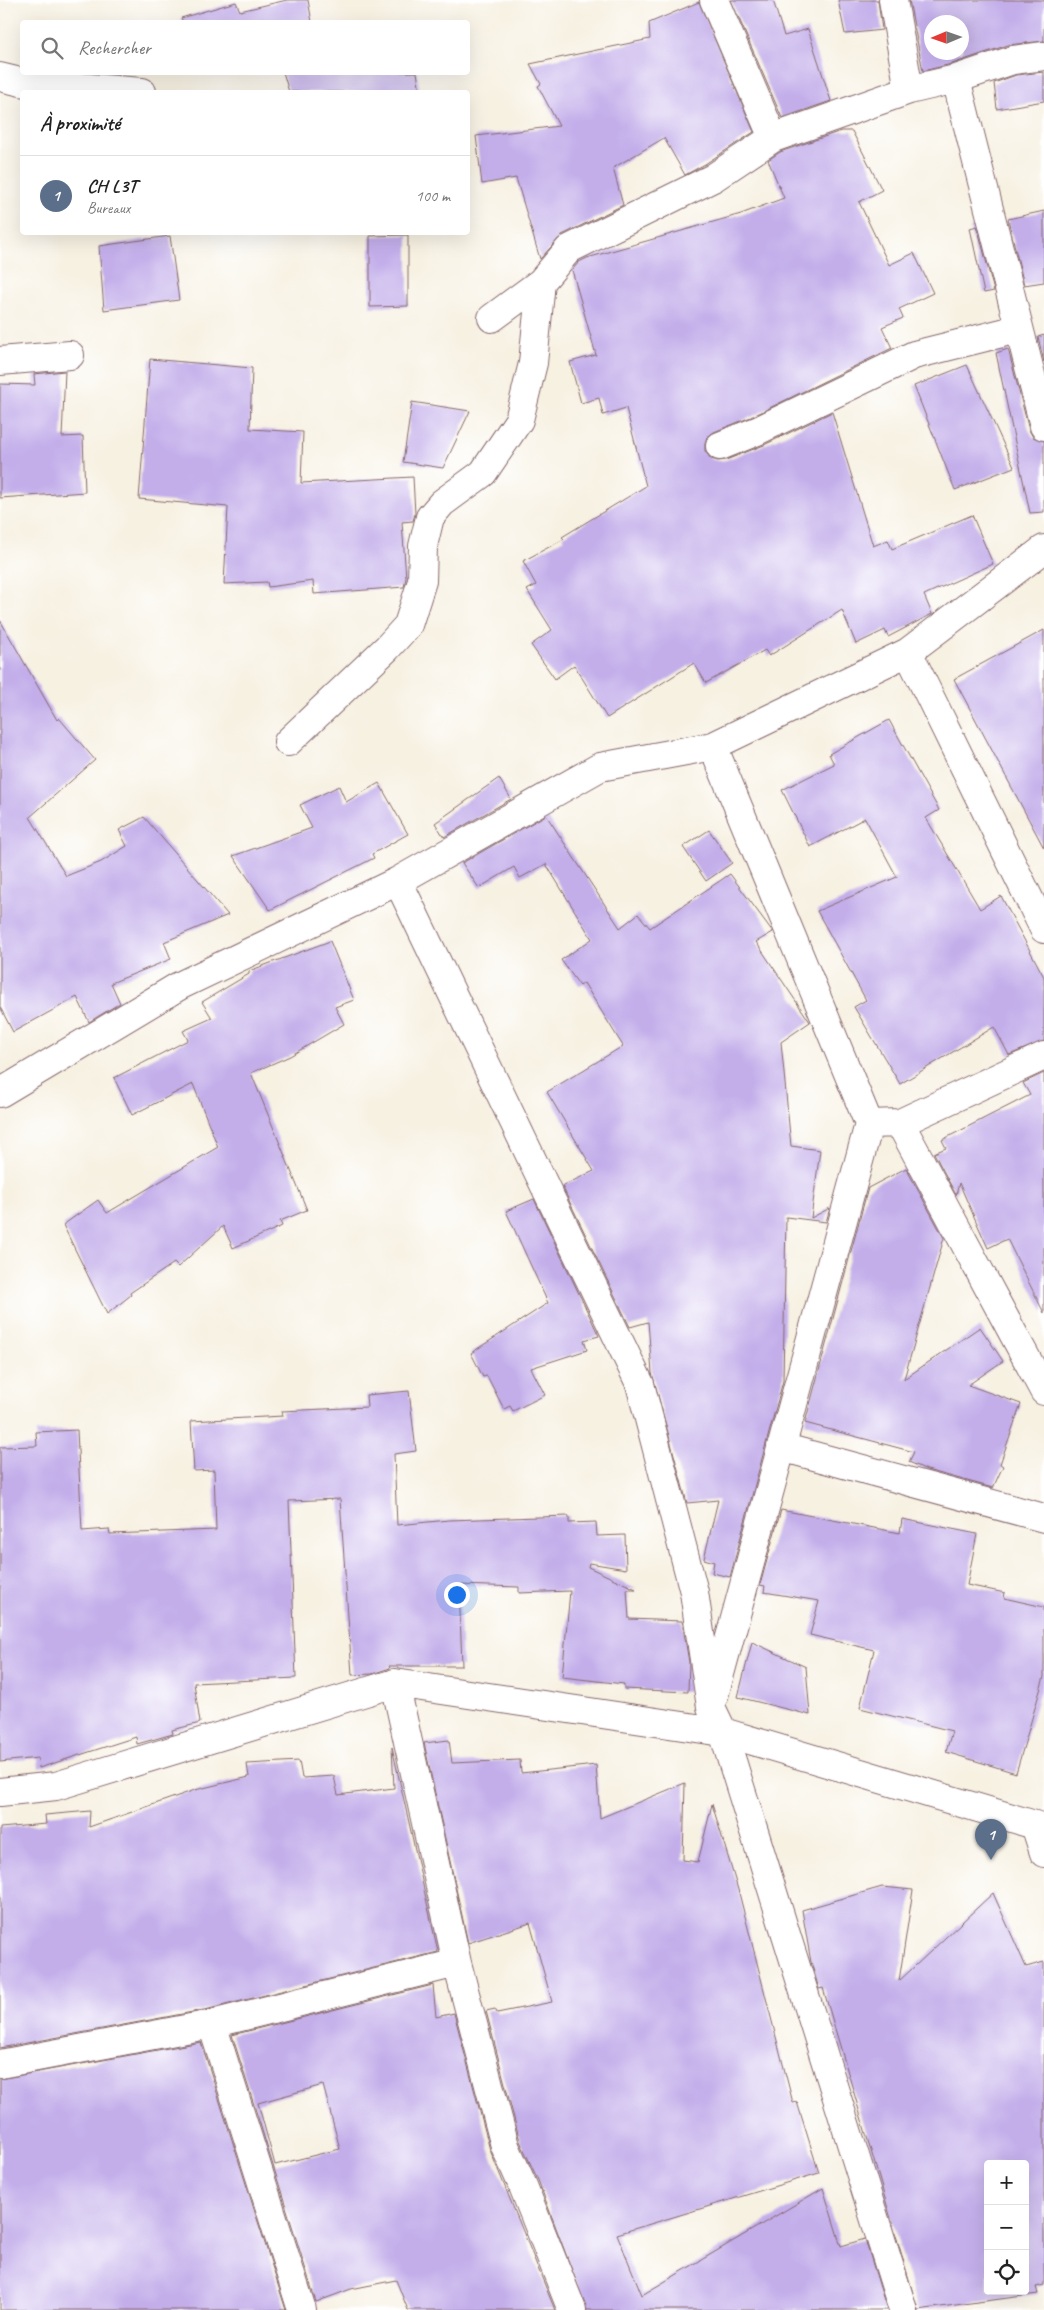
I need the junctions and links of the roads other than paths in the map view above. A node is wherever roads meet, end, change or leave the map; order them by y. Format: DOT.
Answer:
graph roads {
  1 [pos="714,0"];
  2 [pos="893,0"];
  3 [pos="1044,56"];
  4 [pos="0,77"];
  5 [pos="956,79"];
  6 [pos="116,90"];
  7 [pos="909,90"];
  8 [pos="773,138"];
  9 [pos="541,282"];
  10 [pos="492,318"];
  11 [pos="1018,329"];
  12 [pos="70,355"];
  13 [pos="0,361"];
  14 [pos="1044,426"];
  15 [pos="720,446"];
  16 [pos="1044,550"];
  17 [pos="908,652"];
  18 [pos="288,742"];
  19 [pos="713,746"];
  20 [pos="398,881"];
  21 [pos="1044,929"];
  22 [pos="1044,1056"];
  23 [pos="0,1093"];
  24 [pos="900,1123"];
  25 [pos="869,1124"];
  26 [pos="1044,1391"];
  27 [pos="782,1447"];
  28 [pos="1044,1518"];
  29 [pos="395,1683"];
  30 [pos="711,1707"];
  31 [pos="723,1732"];
  32 [pos="0,1792"];
  33 [pos="1039,1823"];
  34 [pos="1044,1853"];
  35 [pos="457,1963"];
  36 [pos="212,2024"];
  37 [pos="0,2064"];
  38 [pos="302,2310"];
  39 [pos="572,2310"];
  40 [pos="903,2310"];
  1 -- 8 [label="street"];
  2 -- 7 [label="street"];
  3 -- 5 [label="street"];
  4 -- 6 [label="street"];
  5 -- 7 [label="street"];
  5 -- 11 [label="street"];
  7 -- 8 [label="street"];
  8 -- 9 [label="street"];
  9 -- 10 [label="street"];
  9 -- 18 [label="street"];
  11 -- 14 [label="street"];
  11 -- 15 [label="street"];
  12 -- 13 [label="street"];
  16 -- 17 [label="street"];
  17 -- 19 [label="street"];
  17 -- 21 [label="street"];
  19 -- 20 [label="street"];
  19 -- 25 [label="street"];
  20 -- 23 [label="street"];
  20 -- 30 [label="street"];
  22 -- 24 [label="street"];
  24 -- 25 [label="street"];
  24 -- 26 [label="street"];
  25 -- 27 [label="street"];
  27 -- 28 [label="street"];
  27 -- 30 [label="street"];
  29 -- 31 [label="street"];
  29 -- 32 [label="street"];
  29 -- 35 [label="street"];
  30 -- 31 [label="street"];
  31 -- 33 [label="street"];
  31 -- 40 [label="street"];
  33 -- 34 [label="street"];
  35 -- 36 [label="street"];
  35 -- 39 [label="street"];
  36 -- 37 [label="street"];
  36 -- 38 [label="street"];
}
